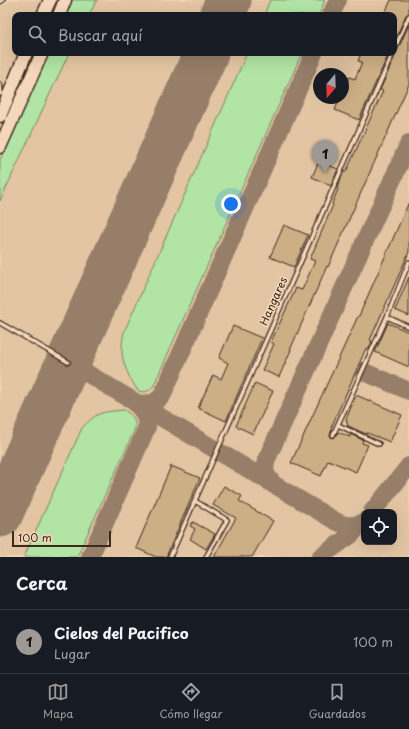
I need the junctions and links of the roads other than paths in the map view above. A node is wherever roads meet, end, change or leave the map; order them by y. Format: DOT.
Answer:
graph roads {
  1 [pos="3,0"];
  2 [pos="65,0"];
  3 [pos="0,2"];
  4 [pos="60,12"];
  5 [pos="409,16"];
  6 [pos="397,43"];
  7 [pos="24,56"];
  8 [pos="41,56"];
  9 [pos="392,56"];
  10 [pos="0,84"];
  11 [pos="3,94"];
  12 [pos="0,116"];
  13 [pos="0,147"];
  14 [pos="409,262"];
  15 [pos="387,317"];
  16 [pos="0,323"];
  17 [pos="409,327"];
  18 [pos="68,362"];
  19 [pos="338,425"];
  20 [pos="333,435"];
  21 [pos="379,444"];
  22 [pos="195,501"];
  23 [pos="170,557"];
  24 [pos="206,557"];
  1 -- 3 [label="lane"];
  2 -- 4 [label="main road"];
  5 -- 6 [label="lane"];
  7 -- 11 [label="main road"];
  8 -- 13 [label="main road"];
  9 -- 22 [label="lane, Hangares"];
  10 -- 11 [label="lane"];
  11 -- 12 [label="main road"];
  14 -- 15 [label="lane"];
  15 -- 17 [label="lane"];
  15 -- 19 [label="lane"];
  16 -- 18 [label="lane"];
  19 -- 20 [label="lane"];
  19 -- 21 [label="lane"];
  22 -- 23 [label="lane, Hangares"];
  22 -- 24 [label="lane"];
}
